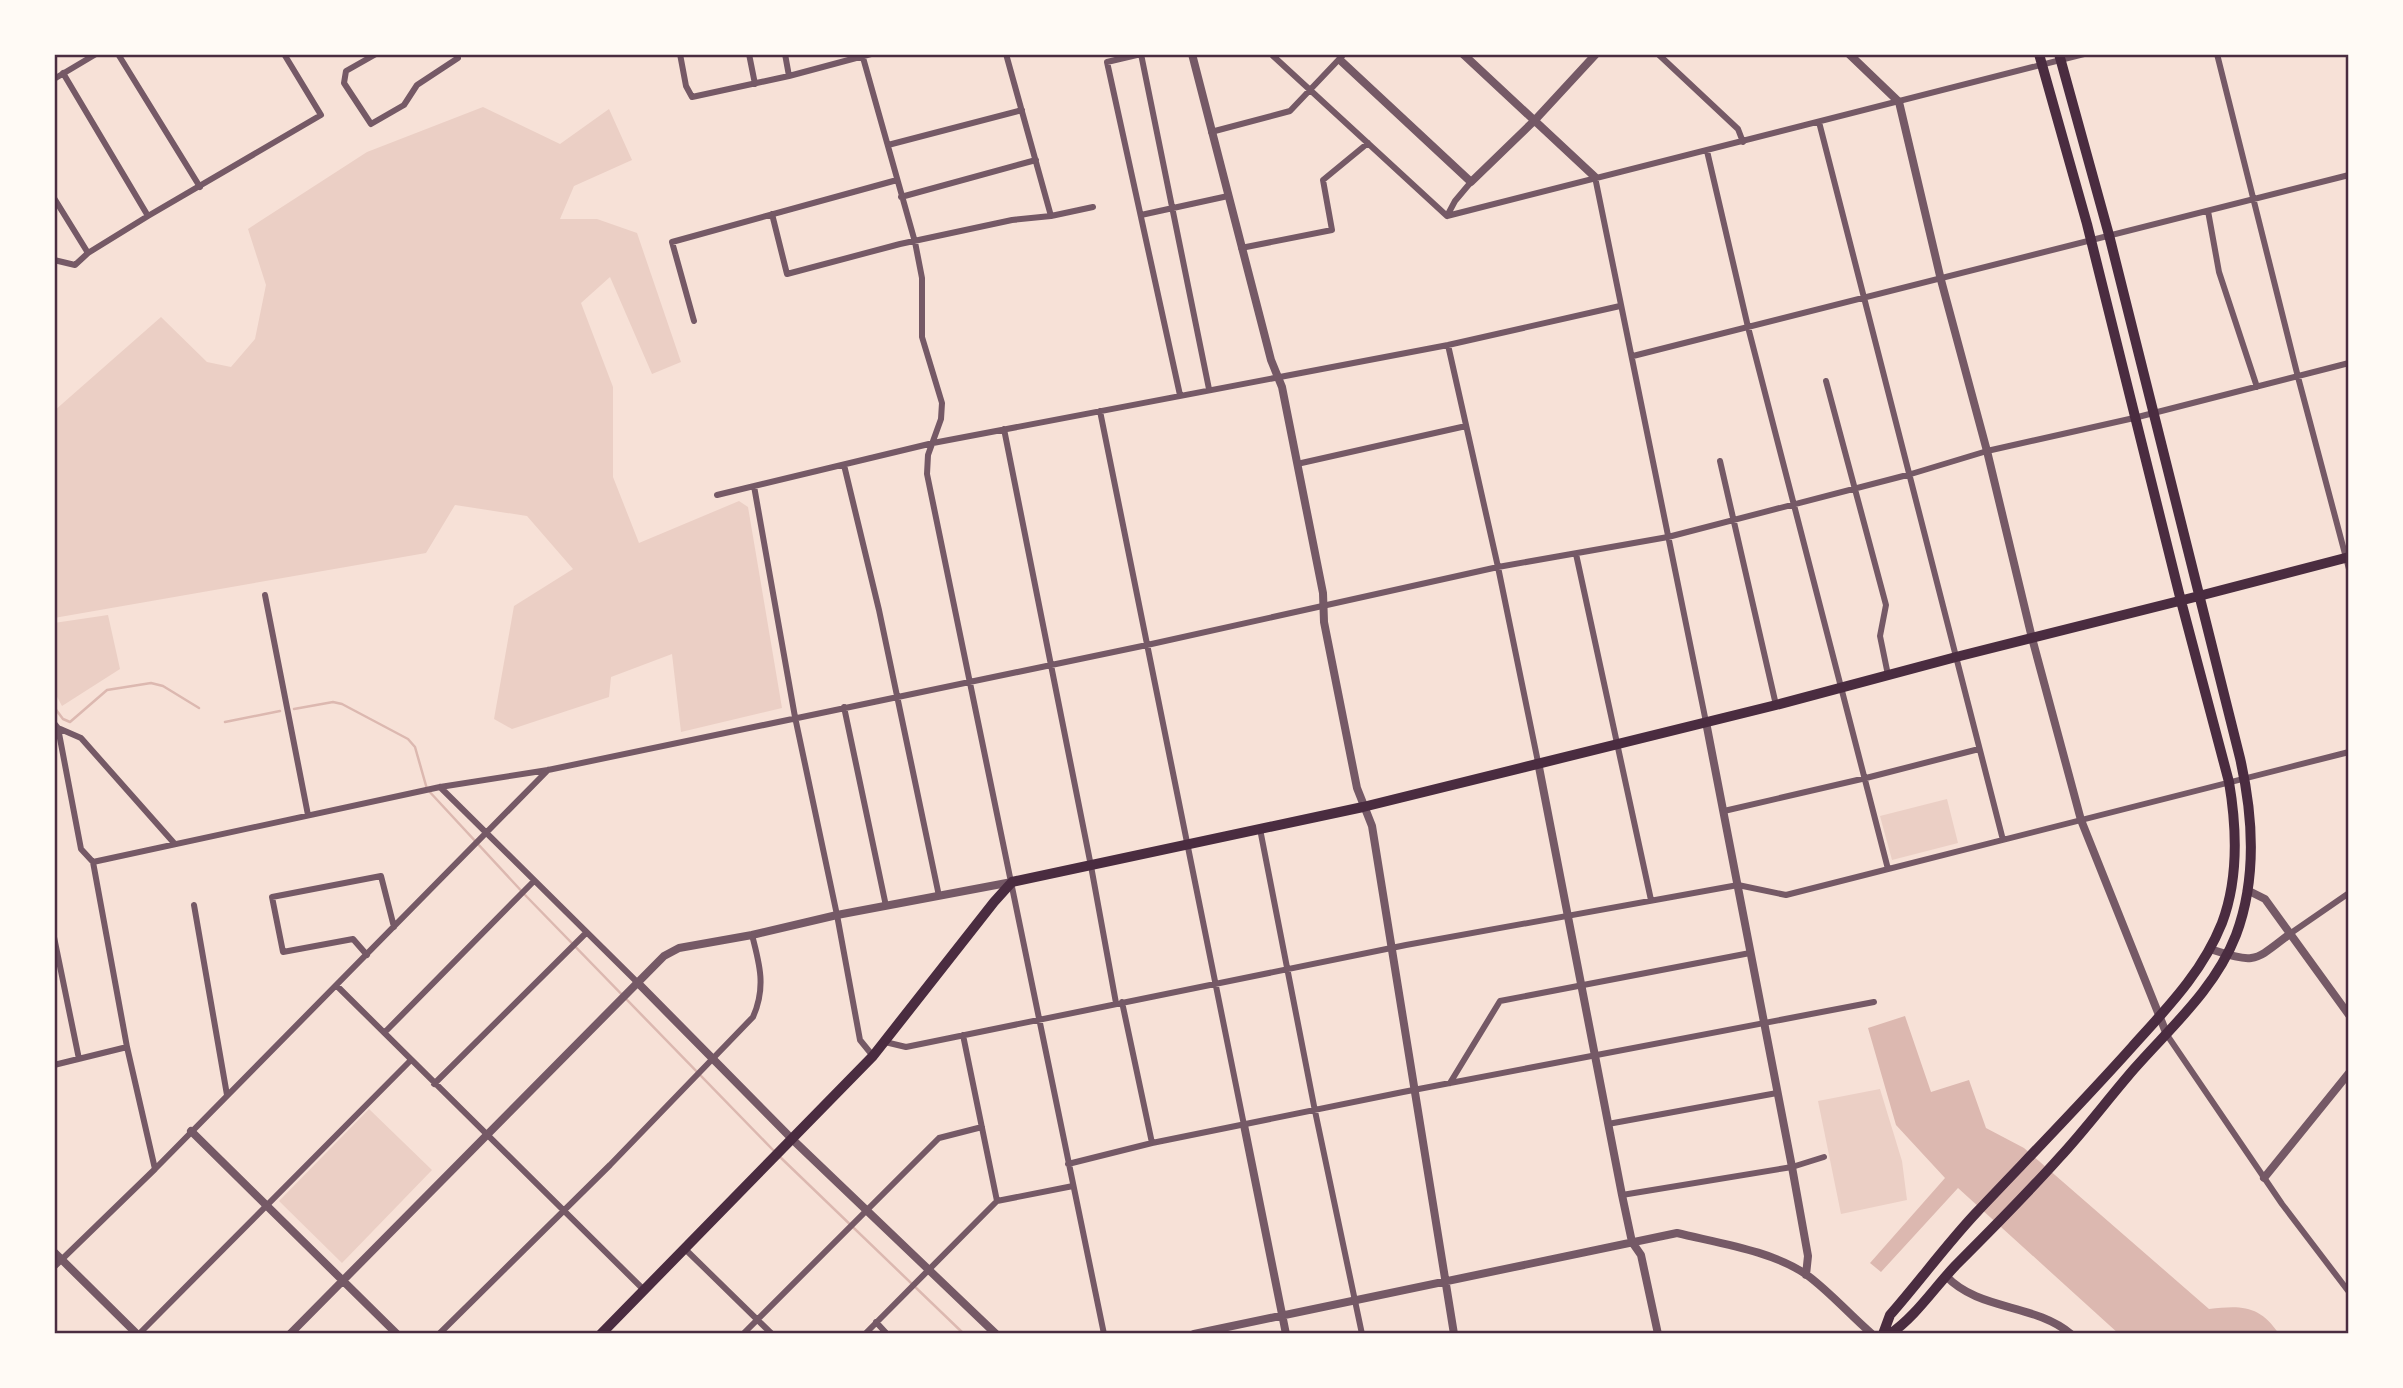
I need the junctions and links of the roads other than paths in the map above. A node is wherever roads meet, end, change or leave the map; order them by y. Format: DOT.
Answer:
graph roads {
  1 [pos="96,54"];
  2 [pos="118,54"];
  3 [pos="284,54"];
  4 [pos="376,54"];
  5 [pos="456,54"];
  6 [pos="680,54"];
  7 [pos="749,54"];
  8 [pos="785,54"];
  9 [pos="871,54"];
  10 [pos="1006,54"];
  11 [pos="1141,54"];
  12 [pos="1192,54"];
  13 [pos="1271,54"];
  14 [pos="1463,54"];
  15 [pos="1596,54"];
  16 [pos="1658,54"];
  17 [pos="1849,54"];
  18 [pos="2039,54"];
  19 [pos="2084,54"];
  20 [pos="2217,54"];
  21 [pos="862,55"];
  22 [pos="1342,57"];
  23 [pos="2060,57"];
  24 [pos="2043,65"];
  25 [pos="63,73"];
  26 [pos="789,76"];
  27 [pos="54,79"];
  28 [pos="755,84"];
  29 [pos="1312,91"];
  30 [pos="1899,102"];
  31 [pos="1022,110"];
  32 [pos="1535,120"];
  33 [pos="1819,122"];
  34 [pos="1211,132"];
  35 [pos="1743,142"];
  36 [pos="1368,144"];
  37 [pos="888,145"];
  38 [pos="1707,151"];
  39 [pos="1036,160"];
  40 [pos="2349,175"];
  41 [pos="1595,177"];
  42 [pos="897,180"];
  43 [pos="1471,183"];
  44 [pos="200,187"];
  45 [pos="1228,196"];
  46 [pos="901,197"];
  47 [pos="54,198"];
  48 [pos="2252,200"];
  49 [pos="1093,207"];
  50 [pos="1172,209"];
  51 [pos="2208,211"];
  52 [pos="772,214"];
  53 [pos="1141,215"];
  54 [pos="148,216"];
  55 [pos="1051,216"];
  56 [pos="1447,216"];
  57 [pos="2109,236"];
  58 [pos="2091,240"];
  59 [pos="915,242"];
  60 [pos="1241,248"];
  61 [pos="88,253"];
  62 [pos="54,260"];
  63 [pos="1941,280"];
  64 [pos="1866,298"];
  65 [pos="1620,306"];
  66 [pos="694,321"];
  67 [pos="1748,327"];
  68 [pos="1448,345"];
  69 [pos="1633,356"];
  70 [pos="2349,363"];
  71 [pos="1277,376"];
  72 [pos="2298,377"];
  73 [pos="1826,381"];
  74 [pos="2256,387"];
  75 [pos="1209,389"];
  76 [pos="1180,395"];
  77 [pos="1100,411"];
  78 [pos="2152,414"];
  79 [pos="2134,418"];
  80 [pos="1466,426"];
  81 [pos="1004,429"];
  82 [pos="933,443"];
  83 [pos="1987,451"];
  84 [pos="1720,460"];
  85 [pos="1297,464"];
  86 [pos="844,465"];
  87 [pos="1911,474"];
  88 [pos="754,486"];
  89 [pos="1853,487"];
  90 [pos="717,495"];
  91 [pos="1793,503"];
  92 [pos="1735,519"];
  93 [pos="1668,537"];
  94 [pos="1576,554"];
  95 [pos="2347,557"];
  96 [pos="1498,568"];
  97 [pos="2349,569"];
  98 [pos="265,595"];
  99 [pos="2199,596"];
  100 [pos="2180,601"];
  101 [pos="1324,607"];
  102 [pos="2032,638"];
  103 [pos="1147,645"];
  104 [pos="1956,657"];
  105 [pos="1050,665"];
  106 [pos="1888,675"];
  107 [pos="971,681"];
  108 [pos="1841,687"];
  109 [pos="898,696"];
  110 [pos="1776,705"];
  111 [pos="844,707"];
  112 [pos="795,717"];
  113 [pos="1706,722"];
  114 [pos="56,725"];
  115 [pos="1616,743"];
  116 [pos="1979,749"];
  117 [pos="2349,752"];
  118 [pos="1538,762"];
  119 [pos="548,770"];
  120 [pos="1866,778"];
  121 [pos="2245,778"];
  122 [pos="2229,782"];
  123 [pos="440,787"];
  124 [pos="1363,807"];
  125 [pos="1724,811"];
  126 [pos="308,815"];
  127 [pos="2081,820"];
  128 [pos="1260,830"];
  129 [pos="486,831"];
  130 [pos="2003,840"];
  131 [pos="174,843"];
  132 [pos="1186,845"];
  133 [pos="93,862"];
  134 [pos="1091,866"];
  135 [pos="1888,869"];
  136 [pos="534,881"];
  137 [pos="1012,882"];
  138 [pos="1738,885"];
  139 [pos="2247,890"];
  140 [pos="2349,893"];
  141 [pos="939,896"];
  142 [pos="1651,900"];
  143 [pos="194,905"];
  144 [pos="886,906"];
  145 [pos="1568,914"];
  146 [pos="837,915"];
  147 [pos="394,926"];
  148 [pos="586,933"];
  149 [pos="2291,933"];
  150 [pos="752,935"];
  151 [pos="54,937"];
  152 [pos="1392,948"];
  153 [pos="2210,950"];
  154 [pos="1750,953"];
  155 [pos="367,955"];
  156 [pos="2227,955"];
  157 [pos="1286,969"];
  158 [pos="637,982"];
  159 [pos="1214,983"];
  160 [pos="1582,985"];
  161 [pos="337,986"];
  162 [pos="1119,1002"];
  163 [pos="1874,1002"];
  164 [pos="2349,1015"];
  165 [pos="1040,1018"];
  166 [pos="2160,1018"];
  167 [pos="1765,1022"];
  168 [pos="385,1032"];
  169 [pos="963,1035"];
  170 [pos="2167,1035"];
  171 [pos="885,1042"];
  172 [pos="127,1047"];
  173 [pos="873,1056"];
  174 [pos="1595,1056"];
  175 [pos="79,1059"];
  176 [pos="714,1059"];
  177 [pos="411,1061"];
  178 [pos="54,1065"];
  179 [pos="2349,1073"];
  180 [pos="1450,1083"];
  181 [pos="434,1084"];
  182 [pos="1415,1090"];
  183 [pos="1777,1093"];
  184 [pos="227,1095"];
  185 [pos="1315,1111"];
  186 [pos="1244,1125"];
  187 [pos="1608,1125"];
  188 [pos="982,1126"];
  189 [pos="191,1131"];
  190 [pos="487,1135"];
  191 [pos="793,1140"];
  192 [pos="1152,1143"];
  193 [pos="1824,1157"];
  194 [pos="1068,1164"];
  195 [pos="1792,1167"];
  196 [pos="155,1169"];
  197 [pos="2264,1178"];
  198 [pos="1073,1186"];
  199 [pos="1622,1195"];
  200 [pos="997,1201"];
  201 [pos="268,1204"];
  202 [pos="866,1209"];
  203 [pos="564,1210"];
  204 [pos="1632,1242"];
  205 [pos="685,1249"];
  206 [pos="54,1252"];
  207 [pos="62,1259"];
  208 [pos="54,1267"];
  209 [pos="929,1270"];
  210 [pos="1806,1275"];
  211 [pos="1946,1276"];
  212 [pos="343,1280"];
  213 [pos="1446,1283"];
  214 [pos="644,1290"];
  215 [pos="2349,1292"];
  216 [pos="1355,1300"];
  217 [pos="1283,1315"];
  218 [pos="757,1319"];
  219 [pos="876,1322"];
  220 [pos="138,1334"];
  221 [pos="290,1334"];
  222 [pos="397,1334"];
  223 [pos="439,1334"];
  224 [pos="601,1334"];
  225 [pos="743,1334"];
  226 [pos="772,1334"];
  227 [pos="865,1334"];
  228 [pos="887,1334"];
  229 [pos="996,1334"];
  230 [pos="1104,1334"];
  231 [pos="1194,1334"];
  232 [pos="1286,1334"];
  233 [pos="1362,1334"];
  234 [pos="1454,1334"];
  235 [pos="1658,1334"];
  236 [pos="1872,1334"];
  237 [pos="1883,1334"];
  238 [pos="1890,1334"];
  239 [pos="2071,1334"];
  1 -- 25 [label="street"];
  2 -- 44 [label="street"];
  3 -- 44 [label="street"];
  4 -- 5 [label="street"];
  6 -- 28 [label="street"];
  7 -- 28 [label="street"];
  8 -- 26 [label="street"];
  9 -- 21 [label="street"];
  10 -- 31 [label="street"];
  11 -- 50 [label="street"];
  11 -- 53 [label="street"];
  12 -- 34 [label="street"];
  13 -- 29 [label="street"];
  14 -- 32 [label="street"];
  15 -- 32 [label="street"];
  16 -- 35 [label="street"];
  17 -- 30 [label="street"];
  18 -- 24 [label="main road"];
  19 -- 23 [label="street"];
  20 -- 48 [label="street"];
  21 -- 26 [label="street"];
  21 -- 37 [label="street"];
  22 -- 29 [label="street"];
  22 -- 43 [label="street"];
  23 -- 24 [label="street"];
  23 -- 57 [label="main road"];
  24 -- 30 [label="street"];
  24 -- 58 [label="main road"];
  25 -- 27 [label="street"];
  25 -- 54 [label="street"];
  26 -- 28 [label="street"];
  29 -- 34 [label="street"];
  29 -- 36 [label="street"];
  30 -- 33 [label="street"];
  30 -- 63 [label="street"];
  31 -- 37 [label="street"];
  31 -- 39 [label="street"];
  32 -- 41 [label="street"];
  32 -- 43 [label="street"];
  33 -- 35 [label="street"];
  33 -- 64 [label="street"];
  34 -- 45 [label="street"];
  35 -- 38 [label="street"];
  36 -- 56 [label="street"];
  36 -- 60 [label="street"];
  37 -- 42 [label="street"];
  38 -- 41 [label="street"];
  38 -- 67 [label="street"];
  39 -- 46 [label="street"];
  39 -- 55 [label="street"];
  40 -- 48 [label="street"];
  41 -- 56 [label="street"];
  41 -- 65 [label="street"];
  42 -- 46 [label="street"];
  42 -- 52 [label="street"];
  43 -- 56 [label="street"];
  44 -- 54 [label="street"];
  45 -- 50 [label="street"];
  45 -- 60 [label="street"];
  46 -- 59 [label="street"];
  47 -- 61 [label="street"];
  48 -- 51 [label="street"];
  48 -- 72 [label="street"];
  49 -- 55 [label="street"];
  50 -- 53 [label="street"];
  50 -- 75 [label="street"];
  51 -- 57 [label="street"];
  51 -- 74 [label="street"];
  52 -- 59 [label="street"];
  52 -- 66 [label="street"];
  53 -- 76 [label="street"];
  54 -- 61 [label="street"];
  55 -- 59 [label="street"];
  57 -- 58 [label="street"];
  57 -- 78 [label="main road"];
  58 -- 63 [label="street"];
  58 -- 79 [label="main road"];
  59 -- 82 [label="street"];
  60 -- 71 [label="street"];
  61 -- 62 [label="street"];
  63 -- 64 [label="street"];
  63 -- 83 [label="street"];
  64 -- 67 [label="street"];
  64 -- 87 [label="street"];
  65 -- 68 [label="street"];
  65 -- 69 [label="street"];
  67 -- 69 [label="street"];
  67 -- 91 [label="street"];
  68 -- 71 [label="street"];
  68 -- 80 [label="street"];
  69 -- 93 [label="street"];
  70 -- 72 [label="street"];
  71 -- 75 [label="street"];
  71 -- 85 [label="street"];
  72 -- 74 [label="street"];
  72 -- 95 [label="street"];
  73 -- 89 [label="street"];
  74 -- 78 [label="street"];
  75 -- 76 [label="street"];
  76 -- 77 [label="street"];
  77 -- 81 [label="street"];
  77 -- 103 [label="street"];
  78 -- 79 [label="street"];
  78 -- 99 [label="main road"];
  79 -- 83 [label="street"];
  79 -- 100 [label="main road"];
  80 -- 85 [label="street"];
  80 -- 96 [label="street"];
  81 -- 82 [label="street"];
  81 -- 105 [label="street"];
  82 -- 86 [label="street"];
  82 -- 107 [label="street"];
  83 -- 87 [label="street"];
  83 -- 102 [label="street"];
  84 -- 92 [label="street"];
  85 -- 101 [label="street"];
  86 -- 88 [label="street"];
  86 -- 109 [label="street"];
  87 -- 89 [label="street"];
  87 -- 104 [label="street"];
  88 -- 90 [label="street"];
  88 -- 112 [label="street"];
  89 -- 91 [label="street"];
  89 -- 106 [label="street"];
  91 -- 92 [label="street"];
  91 -- 108 [label="street"];
  92 -- 93 [label="street"];
  92 -- 110 [label="street"];
  93 -- 94 [label="street"];
  93 -- 113 [label="street"];
  94 -- 96 [label="street"];
  94 -- 115 [label="street"];
  95 -- 97 [label="street"];
  95 -- 99 [label="main road"];
  96 -- 101 [label="street"];
  96 -- 118 [label="street"];
  98 -- 126 [label="street"];
  99 -- 100 [label="main road"];
  99 -- 121 [label="main road"];
  100 -- 102 [label="main road"];
  100 -- 122 [label="main road"];
  101 -- 103 [label="street"];
  101 -- 124 [label="street"];
  102 -- 104 [label="main road"];
  102 -- 127 [label="street"];
  103 -- 105 [label="street"];
  103 -- 132 [label="street"];
  104 -- 106 [label="main road"];
  104 -- 116 [label="street"];
  105 -- 107 [label="street"];
  105 -- 134 [label="street"];
  106 -- 108 [label="main road"];
  107 -- 109 [label="street"];
  107 -- 137 [label="street"];
  108 -- 110 [label="main road"];
  108 -- 120 [label="street"];
  109 -- 111 [label="street"];
  109 -- 141 [label="street"];
  110 -- 113 [label="main road"];
  111 -- 112 [label="street"];
  111 -- 144 [label="street"];
  112 -- 119 [label="street"];
  112 -- 146 [label="street"];
  113 -- 115 [label="main road"];
  113 -- 125 [label="street"];
  114 -- 131 [label="street"];
  114 -- 133 [label="street"];
  115 -- 118 [label="main road"];
  115 -- 142 [label="street"];
  116 -- 120 [label="street"];
  116 -- 130 [label="street"];
  117 -- 121 [label="street"];
  118 -- 124 [label="main road"];
  118 -- 145 [label="street"];
  119 -- 123 [label="street"];
  119 -- 129 [label="street"];
  120 -- 125 [label="street"];
  120 -- 135 [label="street"];
  121 -- 122 [label="street"];
  121 -- 139 [label="main road"];
  122 -- 127 [label="street"];
  122 -- 153 [label="main road"];
  123 -- 126 [label="street"];
  123 -- 129 [label="street"];
  124 -- 128 [label="main road"];
  124 -- 152 [label="street"];
  125 -- 138 [label="street"];
  126 -- 131 [label="street"];
  127 -- 130 [label="street"];
  127 -- 166 [label="street"];
  128 -- 132 [label="main road"];
  128 -- 157 [label="street"];
  129 -- 136 [label="street"];
  129 -- 147 [label="street"];
  130 -- 135 [label="street"];
  131 -- 133 [label="street"];
  132 -- 134 [label="main road"];
  132 -- 159 [label="street"];
  133 -- 172 [label="street"];
  134 -- 137 [label="main road"];
  134 -- 162 [label="street"];
  135 -- 138 [label="street"];
  136 -- 148 [label="street"];
  136 -- 168 [label="street"];
  137 -- 141 [label="street"];
  137 -- 165 [label="street"];
  137 -- 171 [label="main road"];
  138 -- 142 [label="street"];
  138 -- 154 [label="street"];
  139 -- 149 [label="street"];
  139 -- 156 [label="main road"];
  140 -- 149 [label="street"];
  141 -- 144 [label="street"];
  142 -- 145 [label="street"];
  143 -- 184 [label="street"];
  144 -- 146 [label="street"];
  145 -- 152 [label="street"];
  145 -- 160 [label="street"];
  146 -- 150 [label="street"];
  146 -- 173 [label="street"];
  147 -- 155 [label="street"];
  147 -- 155 [label="street"];
  148 -- 158 [label="street"];
  148 -- 181 [label="street"];
  149 -- 156 [label="street"];
  149 -- 164 [label="street"];
  150 -- 158 [label="street"];
  150 -- 176 [label="street"];
  151 -- 175 [label="street"];
  152 -- 157 [label="street"];
  152 -- 182 [label="street"];
  153 -- 156 [label="street"];
  153 -- 166 [label="main road"];
  154 -- 160 [label="street"];
  154 -- 167 [label="street"];
  155 -- 161 [label="street"];
  156 -- 170 [label="main road"];
  157 -- 159 [label="street"];
  157 -- 185 [label="street"];
  158 -- 176 [label="street"];
  158 -- 190 [label="street"];
  159 -- 162 [label="street"];
  159 -- 186 [label="street"];
  160 -- 174 [label="street"];
  160 -- 180 [label="street"];
  161 -- 168 [label="street"];
  161 -- 184 [label="street"];
  162 -- 165 [label="street"];
  162 -- 192 [label="street"];
  163 -- 167 [label="street"];
  165 -- 169 [label="street"];
  165 -- 194 [label="street"];
  166 -- 170 [label="street"];
  166 -- 237 [label="main road"];
  167 -- 174 [label="street"];
  167 -- 183 [label="street"];
  168 -- 177 [label="street"];
  169 -- 171 [label="street"];
  169 -- 188 [label="street"];
  170 -- 197 [label="street"];
  170 -- 211 [label="main road"];
  171 -- 173 [label="main road"];
  172 -- 175 [label="street"];
  172 -- 196 [label="street"];
  173 -- 191 [label="main road"];
  174 -- 180 [label="street"];
  174 -- 187 [label="street"];
  175 -- 178 [label="street"];
  176 -- 191 [label="street"];
  176 -- 203 [label="street"];
  177 -- 181 [label="street"];
  177 -- 201 [label="street"];
  179 -- 197 [label="street"];
  180 -- 182 [label="street"];
  181 -- 190 [label="street"];
  182 -- 185 [label="street"];
  182 -- 213 [label="street"];
  183 -- 187 [label="street"];
  183 -- 195 [label="street"];
  184 -- 189 [label="street"];
  185 -- 186 [label="street"];
  185 -- 216 [label="street"];
  186 -- 192 [label="street"];
  186 -- 217 [label="street"];
  187 -- 199 [label="street"];
  188 -- 200 [label="street"];
  188 -- 202 [label="street"];
  189 -- 196 [label="street"];
  189 -- 201 [label="street"];
  190 -- 203 [label="street"];
  190 -- 212 [label="street"];
  191 -- 202 [label="street"];
  191 -- 205 [label="main road"];
  192 -- 194 [label="street"];
  193 -- 195 [label="street"];
  194 -- 198 [label="street"];
  195 -- 199 [label="street"];
  195 -- 210 [label="street"];
  196 -- 207 [label="street"];
  197 -- 215 [label="street"];
  198 -- 200 [label="street"];
  198 -- 230 [label="street"];
  199 -- 204 [label="street"];
  200 -- 209 [label="street"];
  201 -- 212 [label="street"];
  201 -- 220 [label="street"];
  202 -- 209 [label="street"];
  202 -- 218 [label="street"];
  203 -- 214 [label="street"];
  203 -- 223 [label="street"];
  204 -- 210 [label="street"];
  204 -- 213 [label="street"];
  204 -- 235 [label="street"];
  205 -- 214 [label="main road"];
  205 -- 218 [label="street"];
  206 -- 207 [label="street"];
  207 -- 208 [label="street"];
  207 -- 220 [label="street"];
  209 -- 219 [label="street"];
  209 -- 229 [label="street"];
  210 -- 236 [label="street"];
  211 -- 238 [label="main road"];
  211 -- 239 [label="street"];
  212 -- 221 [label="street"];
  212 -- 222 [label="street"];
  213 -- 216 [label="street"];
  213 -- 234 [label="street"];
  214 -- 224 [label="main road"];
  216 -- 217 [label="street"];
  216 -- 233 [label="street"];
  217 -- 231 [label="street"];
  217 -- 232 [label="street"];
  218 -- 225 [label="street"];
  218 -- 226 [label="street"];
  219 -- 227 [label="street"];
  219 -- 228 [label="street"];
}
